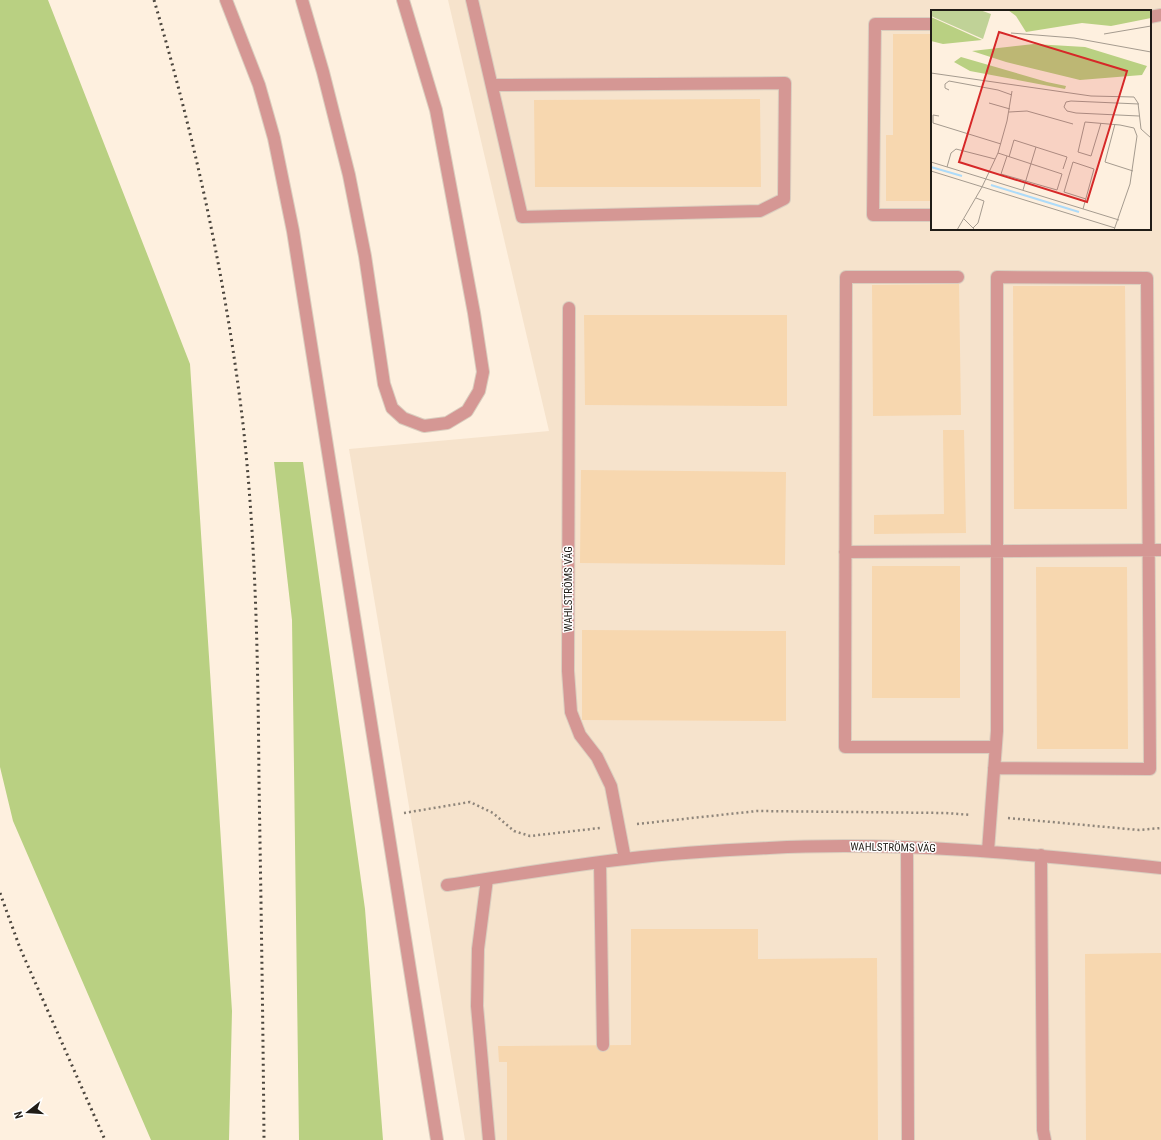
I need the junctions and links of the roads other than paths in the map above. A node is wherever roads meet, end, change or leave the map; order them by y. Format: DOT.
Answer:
graph roads {
  1 [pos="226,0"];
  2 [pos="302,0"];
  3 [pos="403,0"];
  4 [pos="472,0"];
  5 [pos="1161,16"];
  6 [pos="1151,17"];
  7 [pos="931,24"];
  8 [pos="492,85"];
  9 [pos="931,215"];
  10 [pos="958,277"];
  11 [pos="569,308"];
  12 [pos="1148,550"];
  13 [pos="1161,550"];
  14 [pos="997,551"];
  15 [pos="845,552"];
  16 [pos="995,747"];
  17 [pos="994,768"];
  18 [pos="907,847"];
  19 [pos="988,851"];
  20 [pos="1041,855"];
  21 [pos="625,859"];
  22 [pos="600,862"];
  23 [pos="1161,868"];
  24 [pos="487,879"];
  25 [pos="447,885"];
  26 [pos="603,1045"];
  27 [pos="437,1140"];
  28 [pos="489,1140"];
  29 [pos="908,1140"];
  30 [pos="1045,1140"];
  1 -- 27 [label="street"];
  2 -- 3 [label="street"];
  4 -- 8 [label="street"];
  5 -- 6 [label="street"];
  7 -- 9 [label="street"];
  8 -- 8 [label="street"];
  10 -- 15 [label="street"];
  11 -- 21 [label="street, WAHLSTRÖMS VÄG"];
  12 -- 13 [label="street"];
  12 -- 14 [label="street"];
  12 -- 14 [label="street"];
  12 -- 17 [label="street"];
  14 -- 15 [label="street"];
  14 -- 16 [label="street"];
  15 -- 16 [label="street"];
  16 -- 17 [label="street"];
  17 -- 19 [label="street"];
  18 -- 19 [label="street, WAHLSTRÖMS VÄG"];
  18 -- 21 [label="street, WAHLSTRÖMS VÄG"];
  18 -- 29 [label="street"];
  19 -- 20 [label="street, WAHLSTRÖMS VÄG"];
  20 -- 23 [label="street, WAHLSTRÖMS VÄG"];
  20 -- 30 [label="street"];
  21 -- 22 [label="street, WAHLSTRÖMS VÄG"];
  22 -- 24 [label="street, WAHLSTRÖMS VÄG"];
  22 -- 26 [label="street"];
  24 -- 25 [label="street, WAHLSTRÖMS VÄG"];
  24 -- 28 [label="street"];
}
